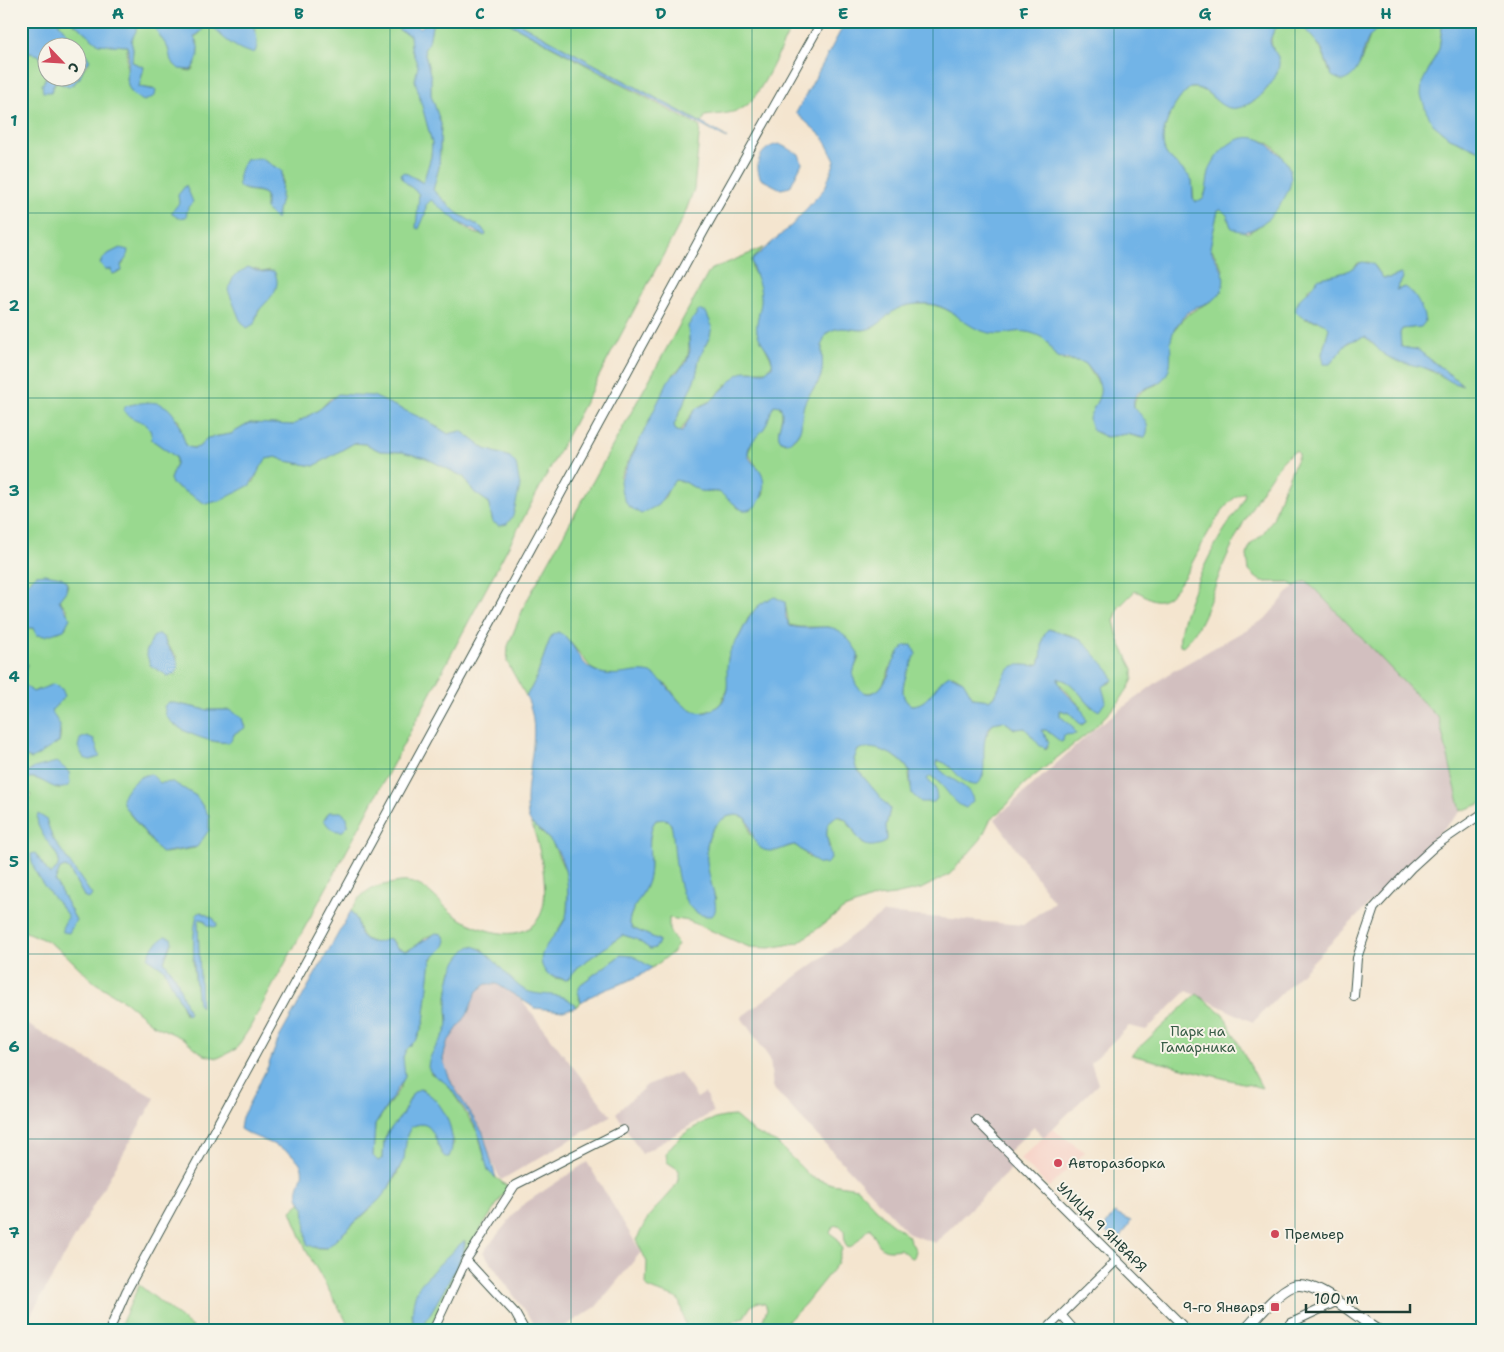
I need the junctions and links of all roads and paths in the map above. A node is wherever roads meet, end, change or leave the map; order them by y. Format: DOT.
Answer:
graph roads {
  1 [pos="822,21"];
  2 [pos="1483,813"];
  3 [pos="1354,996"];
  4 [pos="976,1120"];
  5 [pos="623,1130"];
  6 [pos="466,1260"];
  7 [pos="1117,1260"];
  8 [pos="1336,1302"];
  9 [pos="1061,1315"];
  10 [pos="1291,1323"];
  11 [pos="1378,1330"];
  12 [pos="109,1331"];
  13 [pos="433,1331"];
  14 [pos="526,1331"];
  15 [pos="1045,1331"];
  16 [pos="1075,1331"];
  17 [pos="1188,1331"];
  18 [pos="1244,1331"];
  1 -- 12 [label="street"];
  2 -- 3 [label="street"];
  4 -- 7 [label="street, УЛИЦА 9 ЯНВАРЯ"];
  5 -- 6 [label="street"];
  6 -- 13 [label="street"];
  6 -- 14 [label="street"];
  7 -- 9 [label="street"];
  7 -- 17 [label="street, УЛИЦА 9 ЯНВАРЯ"];
  8 -- 10 [label="street"];
  8 -- 11 [label="street"];
  8 -- 18 [label="street"];
  9 -- 15 [label="street"];
  9 -- 16 [label="street"];
}
